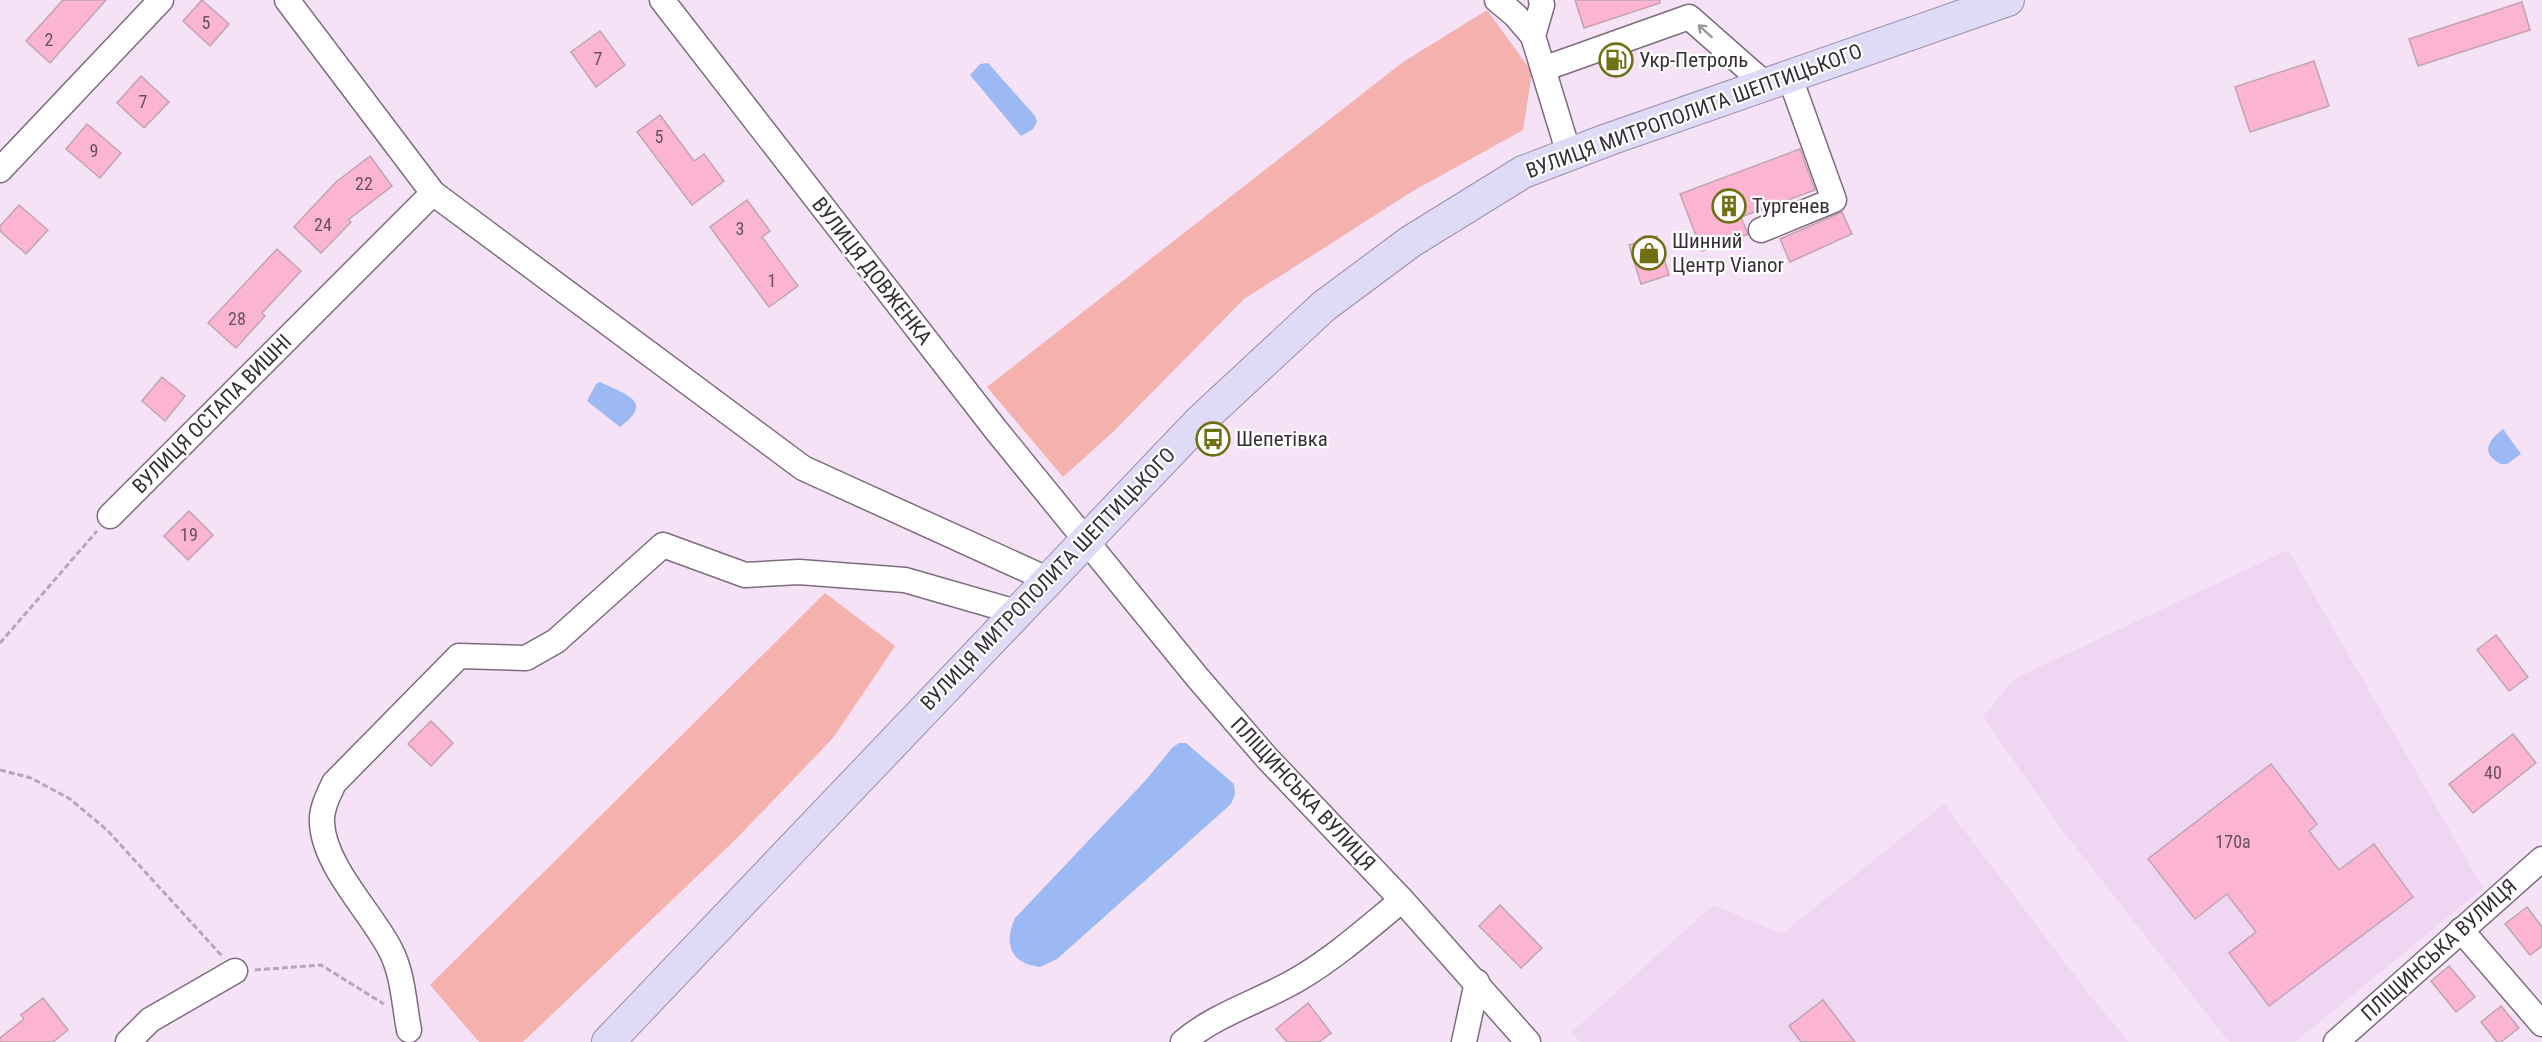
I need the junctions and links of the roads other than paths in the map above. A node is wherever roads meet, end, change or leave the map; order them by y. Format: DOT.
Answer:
graph roads {
  1 [pos="161,0"];
  2 [pos="287,0"];
  3 [pos="662,0"];
  4 [pos="1497,0"];
  5 [pos="1541,0"];
  6 [pos="2008,0"];
  7 [pos="1533,36"];
  8 [pos="1543,69"];
  9 [pos="1777,80"];
  10 [pos="1569,154"];
  11 [pos="0,170"];
  12 [pos="433,193"];
  13 [pos="1761,230"];
  14 [pos="110,516"];
  15 [pos="1086,539"];
  16 [pos="1047,579"];
  17 [pos="1016,612"];
  18 [pos="2542,859"];
  19 [pos="1402,900"];
  20 [pos="2461,930"];
  21 [pos="235,971"];
  22 [pos="1477,982"];
  23 [pos="2542,1024"];
  24 [pos="409,1030"];
  25 [pos="128,1042"];
  26 [pos="608,1042"];
  27 [pos="1183,1042"];
  28 [pos="1464,1042"];
  29 [pos="1528,1042"];
  30 [pos="2336,1042"];
  1 -- 11 [label="street"];
  2 -- 12 [label="street"];
  3 -- 15 [label="street, ВУЛИЦЯ ДОВЖЕНКА"];
  4 -- 7 [label="street"];
  5 -- 7 [label="street"];
  6 -- 9 [label="main road, ВУЛИЦЯ МИТРОПОЛИТА ШЕПТИЦЬКОГО"];
  7 -- 8 [label="street"];
  9 -- 8 [label="street, one-way"];
  8 -- 10 [label="street"];
  9 -- 10 [label="main road, ВУЛИЦЯ МИТРОПОЛИТА ШЕПТИЦЬКОГО"];
  9 -- 13 [label="street"];
  10 -- 15 [label="main road, ВУЛИЦЯ МИТРОПОЛИТА ШЕПТИЦЬКОГО"];
  12 -- 14 [label="street, ВУЛИЦЯ ОСТАПА ВИШНІ"];
  12 -- 16 [label="street"];
  15 -- 16 [label="main road, ВУЛИЦЯ МИТРОПОЛИТА ШЕПТИЦЬКОГО"];
  15 -- 19 [label="street, ПЛІЩИНСЬКА ВУЛИЦЯ"];
  16 -- 17 [label="main road, ВУЛИЦЯ МИТРОПОЛИТА ШЕПТИЦЬКОГО"];
  17 -- 24 [label="street"];
  17 -- 26 [label="main road, ВУЛИЦЯ МИТРОПОЛИТА ШЕПТИЦЬКОГО"];
  18 -- 20 [label="street, ПЛІЩИНСЬКА ВУЛИЦЯ"];
  19 -- 22 [label="street, ПЛІЩИНСЬКА ВУЛИЦЯ"];
  19 -- 27 [label="street"];
  20 -- 23 [label="street"];
  20 -- 30 [label="street, ПЛІЩИНСЬКА ВУЛИЦЯ"];
  21 -- 25 [label="street"];
  22 -- 28 [label="street"];
  22 -- 29 [label="street, ПЛІЩИНСЬКА ВУЛИЦЯ"];
}
